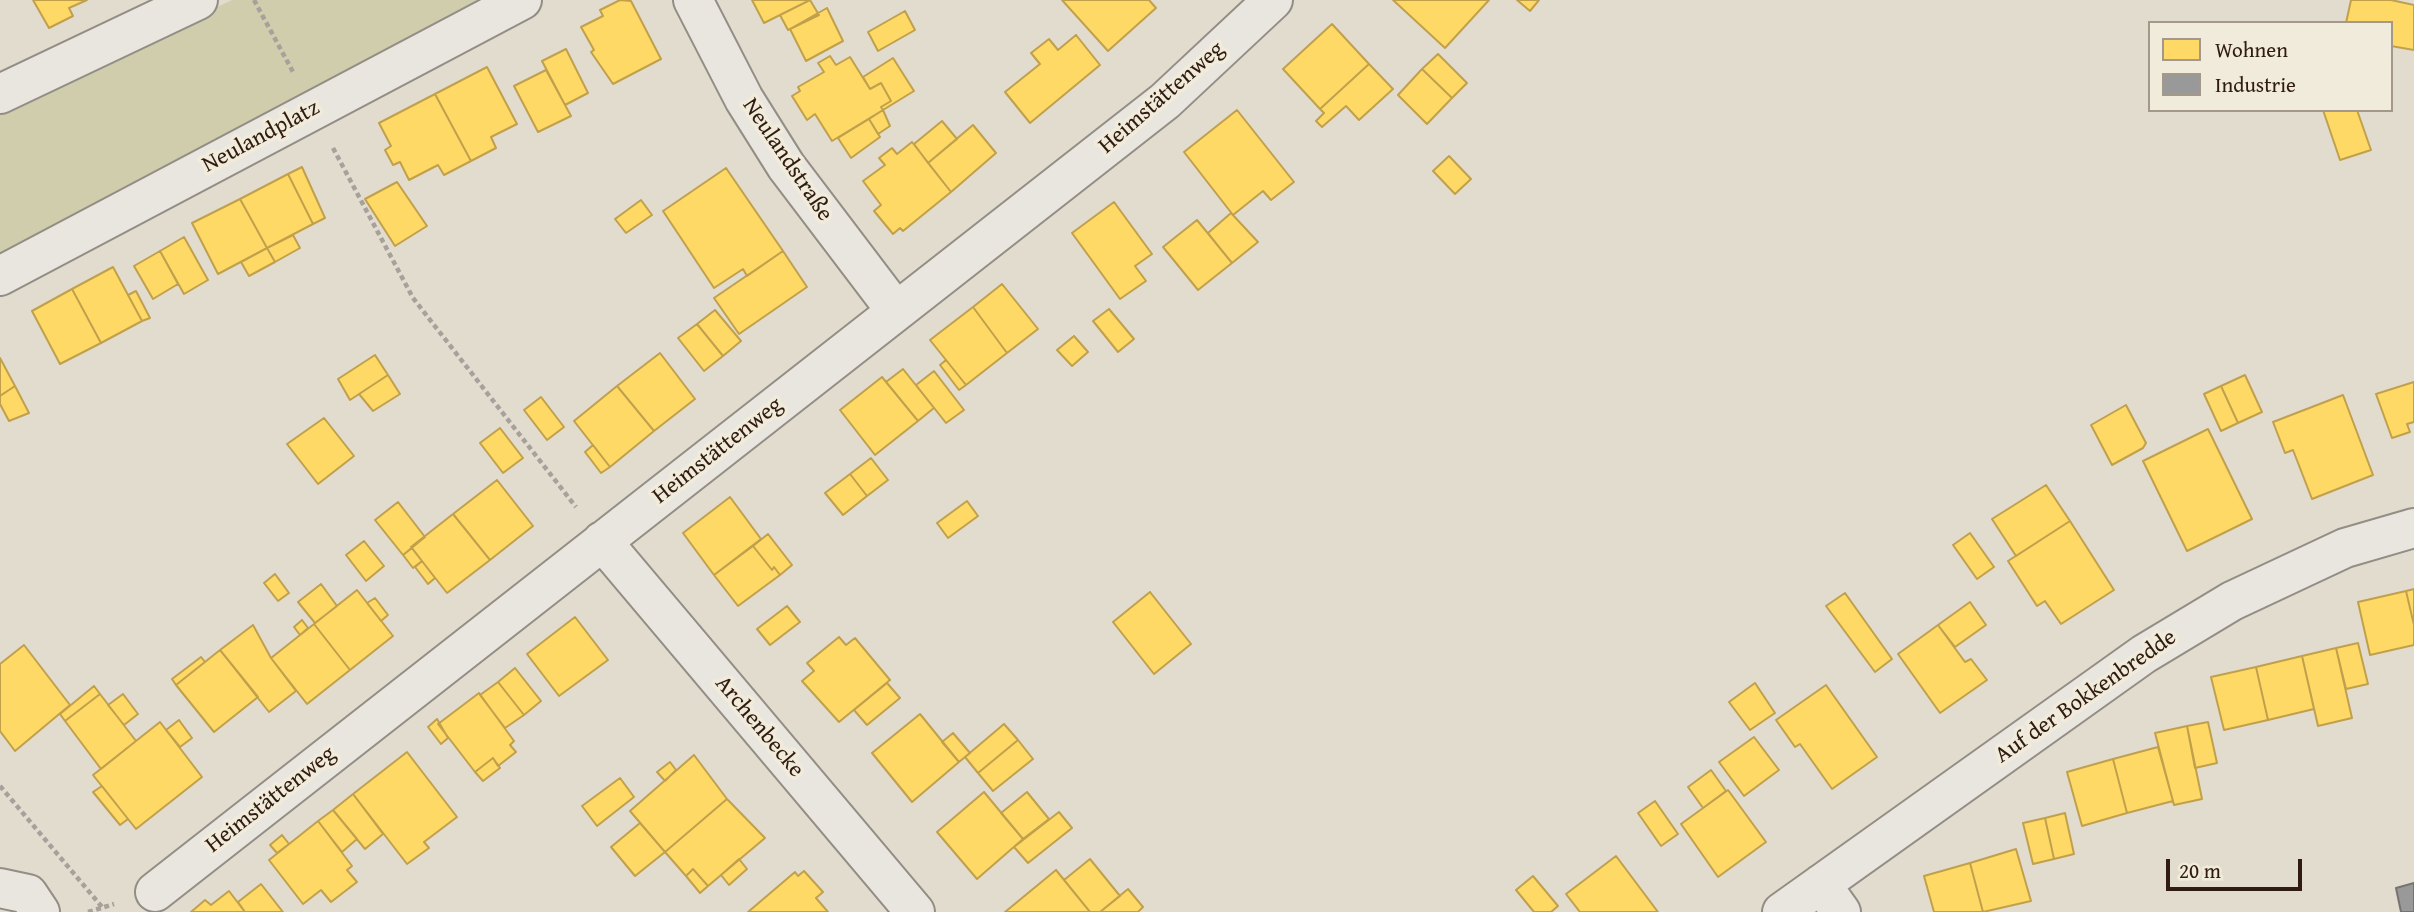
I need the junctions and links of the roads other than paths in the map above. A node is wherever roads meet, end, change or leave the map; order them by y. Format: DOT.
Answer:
graph roads {
  1 [pos="198,0"];
  2 [pos="522,0"];
  3 [pos="693,0"];
  4 [pos="1273,0"];
  5 [pos="0,94"];
  6 [pos="0,276"];
  7 [pos="895,311"];
  8 [pos="2414,528"];
  9 [pos="602,541"];
  10 [pos="0,888"];
  11 [pos="155,892"];
  12 [pos="1831,898"];
  13 [pos="40,912"];
  14 [pos="915,912"];
  15 [pos="1782,912"];
  1 -- 5 [label="street"];
  2 -- 6 [label="street, Neulandplatz"];
  3 -- 7 [label="street, Neulandstraße"];
  4 -- 7 [label="street, Heimstättenweg"];
  7 -- 9 [label="street, Heimstättenweg"];
  8 -- 12 [label="street, Auf der Bokkenbredde"];
  9 -- 11 [label="street, Heimstättenweg"];
  9 -- 14 [label="street, Archenbecke"];
  10 -- 13 [label="street"];
  12 -- 15 [label="street, Auf der Bokkenbredde"];
}
